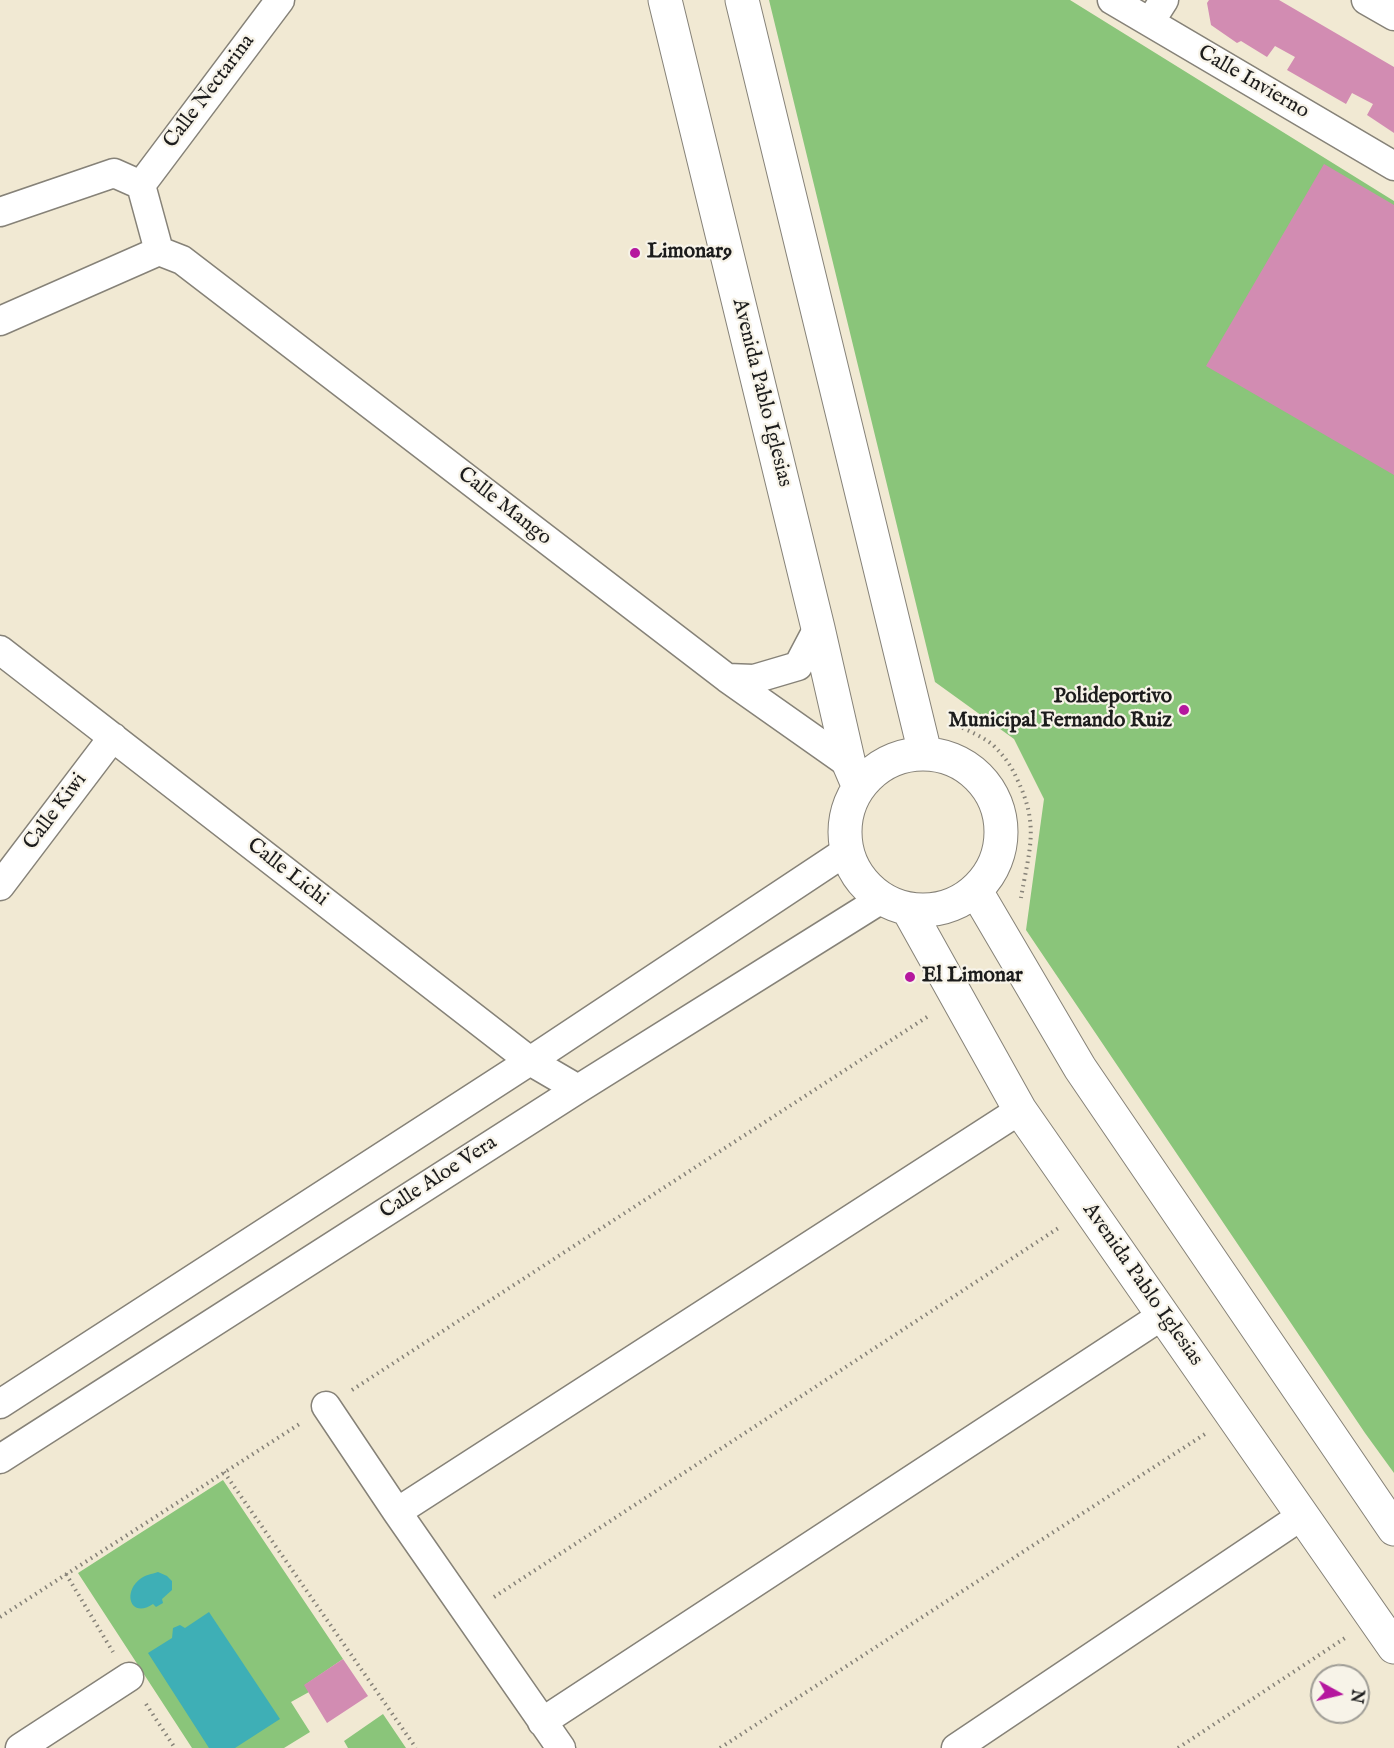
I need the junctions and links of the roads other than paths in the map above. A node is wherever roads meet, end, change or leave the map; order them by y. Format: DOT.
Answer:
graph roads {
  1 [pos="280,0"];
  2 [pos="665,0"];
  3 [pos="742,0"];
  4 [pos="1112,0"];
  5 [pos="1366,0"];
  6 [pos="1157,11"];
  7 [pos="1394,16"];
  8 [pos="1394,166"];
  9 [pos="141,184"];
  10 [pos="0,212"];
  11 [pos="159,251"];
  12 [pos="3,315"];
  13 [pos="818,628"];
  14 [pos="0,650"];
  15 [pos="727,678"];
  16 [pos="112,737"];
  17 [pos="925,753"];
  18 [pos="853,775"];
  19 [pos="845,852"];
  20 [pos="0,886"];
  21 [pos="976,891"];
  22 [pos="894,905"];
  23 [pos="530,1061"];
  24 [pos="578,1089"];
  25 [pos="1020,1110"];
  26 [pos="1163,1315"];
  27 [pos="0,1404"];
  28 [pos="326,1406"];
  29 [pos="0,1459"];
  30 [pos="397,1512"];
  31 [pos="1303,1515"];
  32 [pos="1394,1529"];
  33 [pos="1394,1647"];
  34 [pos="129,1677"];
  35 [pos="542,1722"];
  36 [pos="21,1748"];
  37 [pos="561,1748"];
  38 [pos="956,1748"];
  1 -- 9 [label="street, Calle Nectarina"];
  2 -- 13 [label="street, Avenida Pablo Iglesias"];
  3 -- 17 [label="street"];
  4 -- 6 [label="street, Calle Invierno"];
  5 -- 7 [label="street"];
  6 -- 8 [label="street, Calle Invierno"];
  9 -- 10 [label="street"];
  9 -- 11 [label="street"];
  11 -- 12 [label="street"];
  11 -- 15 [label="street, Calle Mango"];
  13 -- 15 [label="street"];
  13 -- 18 [label="street, Avenida Pablo Iglesias"];
  14 -- 16 [label="street, Calle Lichi"];
  15 -- 18 [label="street, Calle Mango"];
  16 -- 20 [label="street, Calle Kiwi"];
  16 -- 23 [label="street, Calle Lichi"];
  17 -- 18 [label="street"];
  17 -- 21 [label="street"];
  18 -- 19 [label="street"];
  19 -- 22 [label="street"];
  19 -- 23 [label="street"];
  21 -- 22 [label="street"];
  21 -- 32 [label="street"];
  22 -- 24 [label="street, Calle Aloe Vera"];
  22 -- 25 [label="street, Avenida Pablo Iglesias"];
  23 -- 24 [label="street, Calle Lichi"];
  23 -- 27 [label="street"];
  24 -- 29 [label="street, Calle Aloe Vera"];
  25 -- 26 [label="street, Avenida Pablo Iglesias"];
  25 -- 30 [label="street"];
  26 -- 31 [label="street, Avenida Pablo Iglesias"];
  26 -- 35 [label="street"];
  28 -- 30 [label="street"];
  30 -- 35 [label="street"];
  31 -- 33 [label="street, Avenida Pablo Iglesias"];
  31 -- 38 [label="street"];
  34 -- 36 [label="street"];
  35 -- 37 [label="street"];
}
